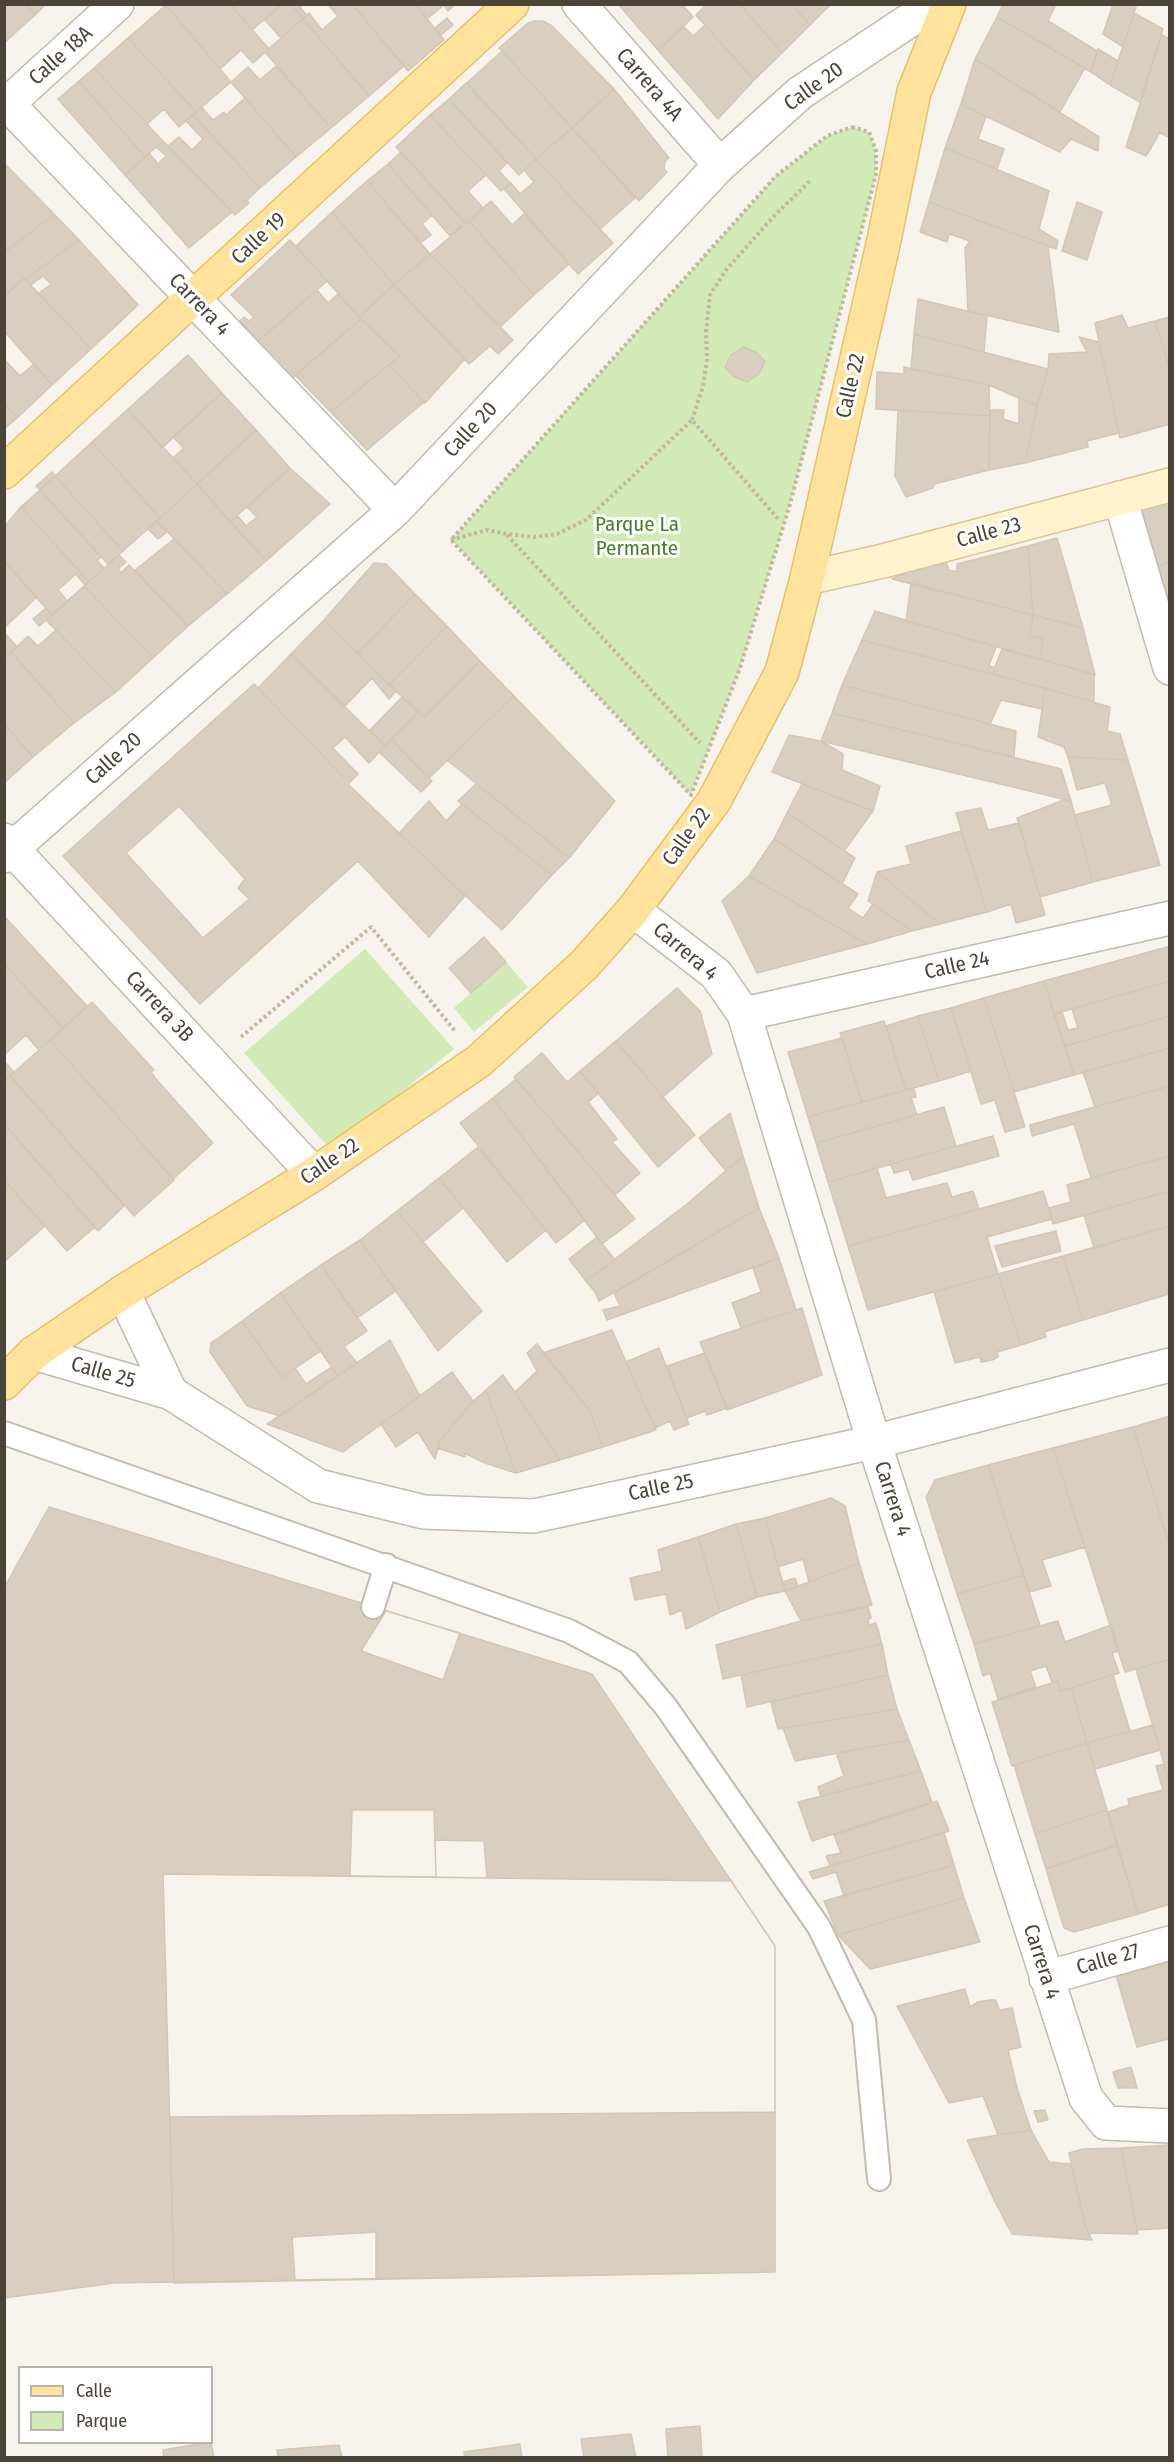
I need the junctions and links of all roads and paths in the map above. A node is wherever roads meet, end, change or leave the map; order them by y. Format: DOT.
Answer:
graph roads {
  1 [pos="117,4"];
  2 [pos="512,4"];
  3 [pos="579,4"];
  4 [pos="934,4"];
  5 [pos="949,4"];
  6 [pos="6,103"];
  7 [pos="720,165"];
  8 [pos="811,180"];
  9 [pos="194,299"];
  10 [pos="692,420"];
  11 [pos="4,472"];
  12 [pos="1170,485"];
  13 [pos="1120,498"];
  14 [pos="395,510"];
  15 [pos="784,525"];
  16 [pos="507,534"];
  17 [pos="451,540"];
  18 [pos="807,578"];
  19 [pos="1170,668"];
  20 [pos="708,752"];
  21 [pos="7,848"];
  22 [pos="633,910"];
  23 [pos="1170,918"];
  24 [pos="744,1014"];
  25 [pos="479,1061"];
  26 [pos="210,1063"];
  27 [pos="314,1174"];
  28 [pos="123,1292"];
  29 [pos="34,1353"];
  30 [pos="1170,1365"];
  31 [pos="4,1383"];
  32 [pos="171,1393"];
  33 [pos="4,1433"];
  34 [pos="874,1442"];
  35 [pos="386,1565"];
  36 [pos="373,1607"];
  37 [pos="1170,1943"];
  38 [pos="1046,1978"];
  39 [pos="1170,2126"];
  40 [pos="879,2179"];
  1 -- 6 [label="street, Calle 18A"];
  2 -- 9 [label="main road, Calle 19"];
  3 -- 7 [label="street, Carrera 4A"];
  4 -- 7 [label="street, Calle 20"];
  5 -- 18 [label="main road, Calle 22"];
  6 -- 9 [label="street, Carrera 4"];
  7 -- 14 [label="street, Calle 20"];
  8 -- 10 [label="path"];
  9 -- 11 [label="main road, Calle 19"];
  9 -- 14 [label="street, Carrera 4"];
  10 -- 15 [label="path"];
  10 -- 16 [label="path"];
  12 -- 13 [label="street, Calle 23"];
  13 -- 18 [label="street, Calle 23"];
  13 -- 19 [label="street"];
  14 -- 21 [label="street, Calle 20"];
  15 -- 17 [label="path"];
  15 -- 20 [label="path"];
  16 -- 17 [label="path"];
  16 -- 20 [label="path"];
  17 -- 20 [label="path"];
  18 -- 22 [label="main road, Calle 22"];
  21 -- 26 [label="street, Carrera 3B"];
  22 -- 24 [label="street, Carrera 4"];
  22 -- 25 [label="main road, Calle 22"];
  23 -- 24 [label="street, Calle 24"];
  24 -- 34 [label="street, Carrera 4"];
  25 -- 26 [label="path"];
  25 -- 27 [label="main road, Calle 22"];
  26 -- 27 [label="street, Carrera 3B"];
  27 -- 28 [label="main road, Calle 22"];
  28 -- 29 [label="main road, Calle 22"];
  28 -- 32 [label="street, Calle 25"];
  29 -- 31 [label="main road, Calle 22"];
  29 -- 32 [label="street, Calle 25"];
  30 -- 34 [label="street, Calle 25"];
  32 -- 34 [label="street, Calle 25"];
  33 -- 35 [label="lane"];
  34 -- 38 [label="street, Carrera 4"];
  35 -- 36 [label="lane"];
  35 -- 40 [label="lane"];
  37 -- 38 [label="street, Calle 27"];
  38 -- 39 [label="street, Carrera 4"];
}
